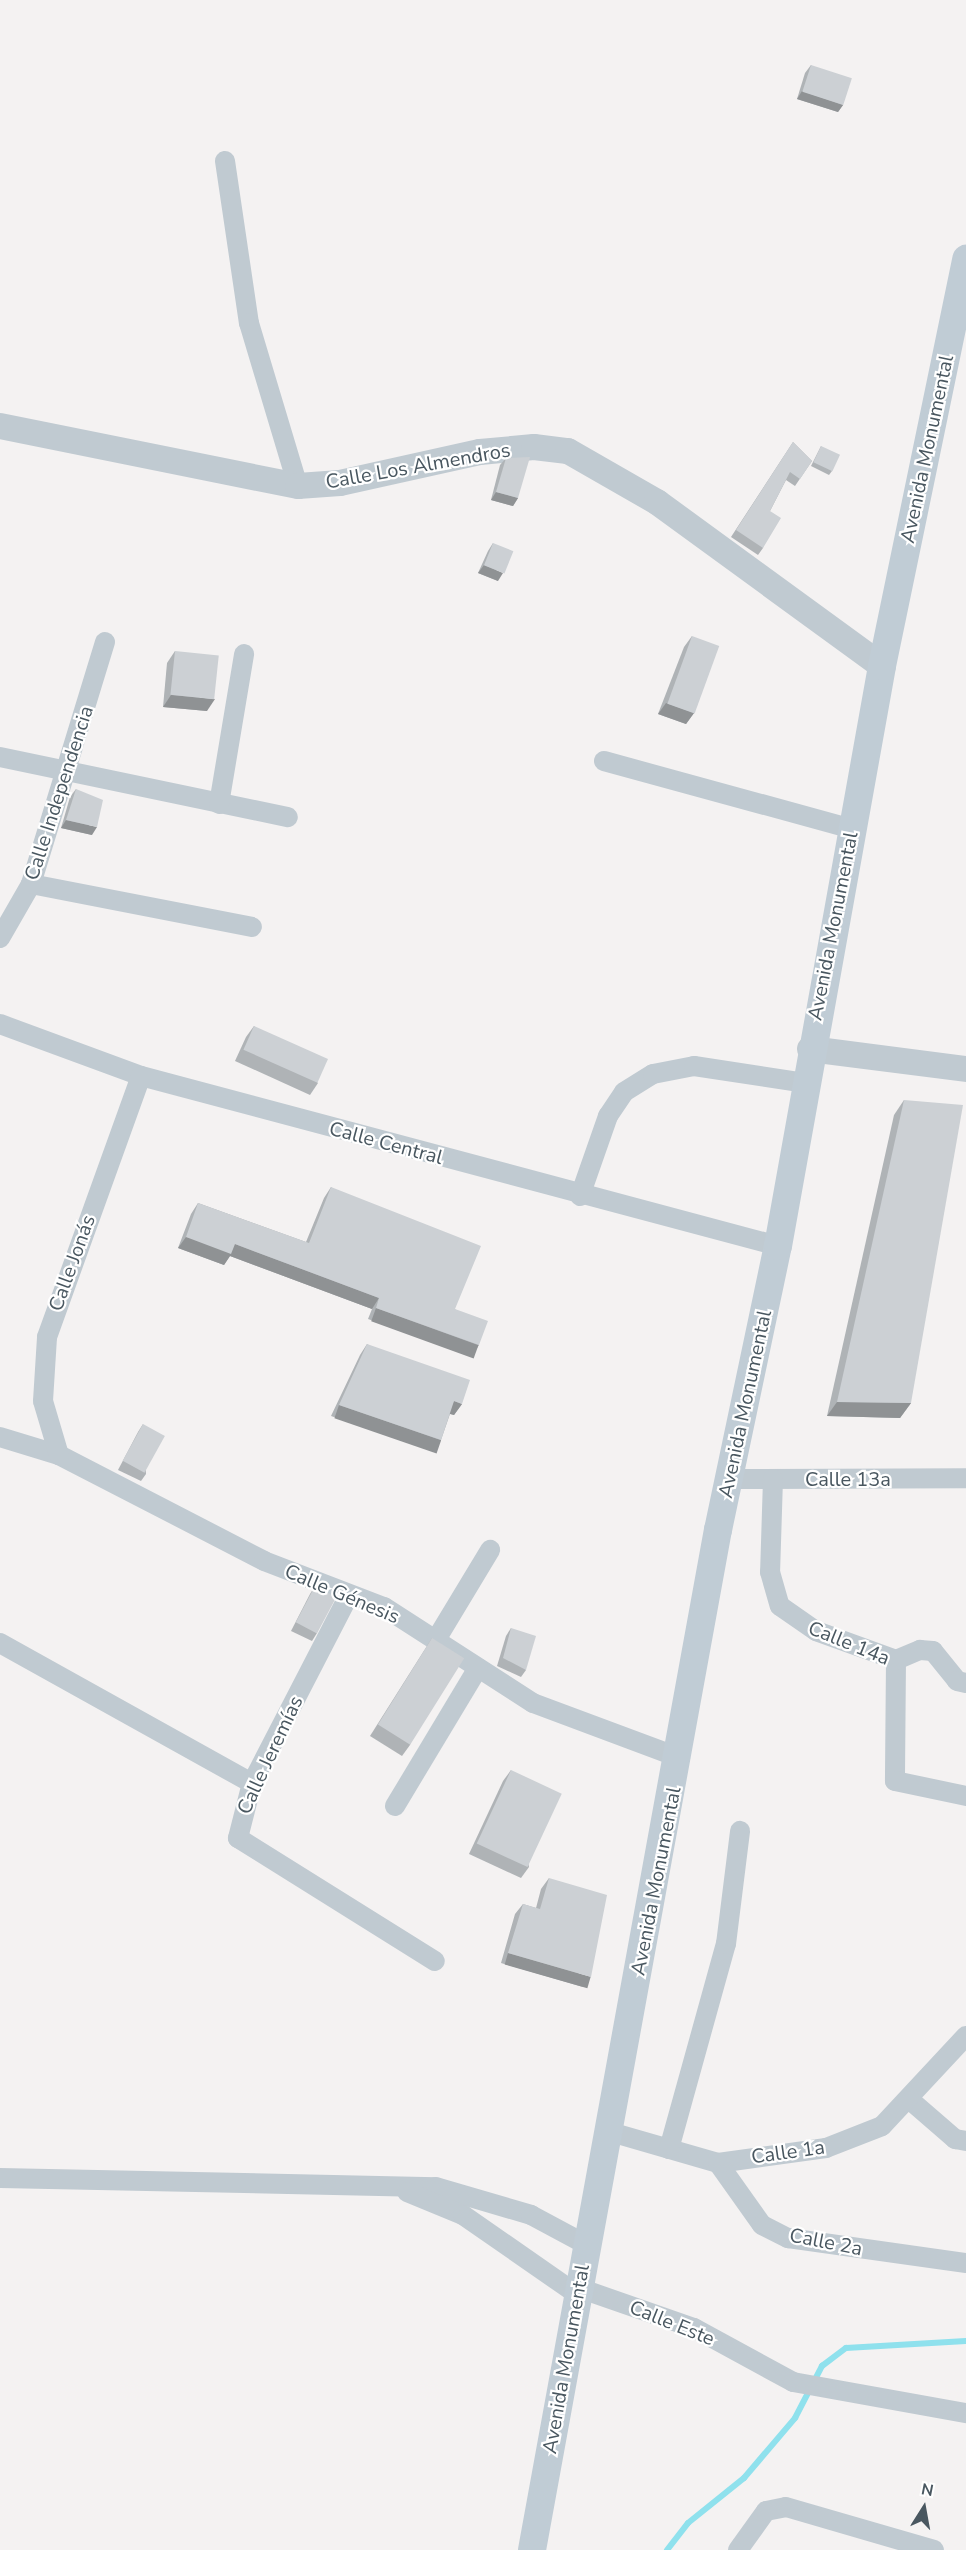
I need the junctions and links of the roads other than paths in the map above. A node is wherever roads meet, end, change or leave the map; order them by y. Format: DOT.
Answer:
graph roads {
  1 [pos="225,161"];
  2 [pos="966,259"];
  3 [pos="960,318"];
  4 [pos="0,426"];
  5 [pos="298,486"];
  6 [pos="105,642"];
  7 [pos="244,654"];
  8 [pos="882,666"];
  9 [pos="0,758"];
  10 [pos="604,760"];
  11 [pos="67,774"];
  12 [pos="219,804"];
  13 [pos="288,817"];
  14 [pos="852,829"];
  15 [pos="31,884"];
  16 [pos="252,927"];
  17 [pos="0,938"];
  18 [pos="0,1024"];
  19 [pos="810,1049"];
  20 [pos="966,1069"];
  21 [pos="141,1076"];
  22 [pos="805,1083"];
  23 [pos="580,1196"];
  24 [pos="778,1246"];
  25 [pos="0,1437"];
  26 [pos="59,1455"];
  27 [pos="966,1478"];
  28 [pos="730,1479"];
  29 [pos="773,1479"];
  30 [pos="490,1550"];
  31 [pos="349,1594"];
  32 [pos="437,1638"];
  33 [pos="6,1646"];
  34 [pos="896,1659"];
  35 [pos="478,1668"];
  36 [pos="966,1683"];
  37 [pos="680,1758"];
  38 [pos="252,1783"];
  39 [pos="966,1796"];
  40 [pos="395,1806"];
  41 [pos="740,1831"];
  42 [pos="435,1961"];
  43 [pos="966,2036"];
  44 [pos="910,2100"];
  45 [pos="607,2131"];
  46 [pos="966,2141"];
  47 [pos="669,2149"];
  48 [pos="718,2163"];
  49 [pos="0,2178"];
  50 [pos="382,2184"];
  51 [pos="521,2212"];
  52 [pos="503,2239"];
  53 [pos="587,2245"];
  54 [pos="966,2262"];
  55 [pos="579,2291"];
  56 [pos="966,2413"];
  57 [pos="891,2546"];
  58 [pos="532,2550"];
  59 [pos="738,2550"];
  60 [pos="934,2550"];
  1 -- 5 [label="street"];
  2 -- 3 [label="main road, Avenida Monumental"];
  3 -- 8 [label="main road, Avenida Monumental"];
  4 -- 5 [label="street, Calle Los Almendros"];
  5 -- 8 [label="street, Calle Los Almendros"];
  6 -- 11 [label="street, Calle Independencia"];
  7 -- 12 [label="street"];
  8 -- 14 [label="main road, Avenida Monumental"];
  9 -- 11 [label="street"];
  10 -- 14 [label="street"];
  11 -- 12 [label="street"];
  11 -- 15 [label="street, Calle Independencia"];
  12 -- 13 [label="street"];
  14 -- 19 [label="main road, Avenida Monumental"];
  15 -- 16 [label="street"];
  15 -- 17 [label="street, Calle Independencia"];
  18 -- 21 [label="street, Calle Central"];
  19 -- 20 [label="street"];
  19 -- 22 [label="main road, Avenida Monumental"];
  21 -- 23 [label="street, Calle Central"];
  21 -- 26 [label="street, Calle Jonás"];
  22 -- 23 [label="street"];
  22 -- 24 [label="main road, Avenida Monumental"];
  23 -- 24 [label="street, Calle Central"];
  24 -- 28 [label="main road, Avenida Monumental"];
  25 -- 26 [label="street, Calle Génesis"];
  26 -- 31 [label="street, Calle Génesis"];
  27 -- 29 [label="street, Calle 13a"];
  28 -- 29 [label="street, Calle 13a"];
  28 -- 37 [label="main road, Avenida Monumental"];
  29 -- 34 [label="street, Calle 14a"];
  30 -- 32 [label="street"];
  31 -- 32 [label="street, Calle Génesis"];
  31 -- 38 [label="street, Calle Jeremías"];
  32 -- 35 [label="street, Calle Génesis"];
  33 -- 38 [label="street"];
  34 -- 36 [label="street"];
  34 -- 39 [label="street, Calle 14a"];
  35 -- 37 [label="street, Calle Génesis"];
  35 -- 40 [label="street"];
  37 -- 45 [label="main road, Avenida Monumental"];
  38 -- 42 [label="street, Calle Jeremías"];
  41 -- 47 [label="street"];
  43 -- 44 [label="street, Calle 1a"];
  44 -- 46 [label="street"];
  44 -- 48 [label="street, Calle 1a"];
  45 -- 47 [label="street, Calle 1a"];
  45 -- 53 [label="main road, Avenida Monumental"];
  47 -- 48 [label="street, Calle 1a"];
  48 -- 54 [label="street, Calle 2a"];
  49 -- 50 [label="street"];
  50 -- 51 [label="street"];
  50 -- 52 [label="street, Calle Este"];
  51 -- 52 [label="street"];
  51 -- 53 [label="street"];
  52 -- 55 [label="street, Calle Este"];
  53 -- 55 [label="main road, Avenida Monumental"];
  55 -- 56 [label="street, Calle Este"];
  55 -- 58 [label="main road, Avenida Monumental"];
  57 -- 59 [label="street"];
  57 -- 60 [label="street"];
}
